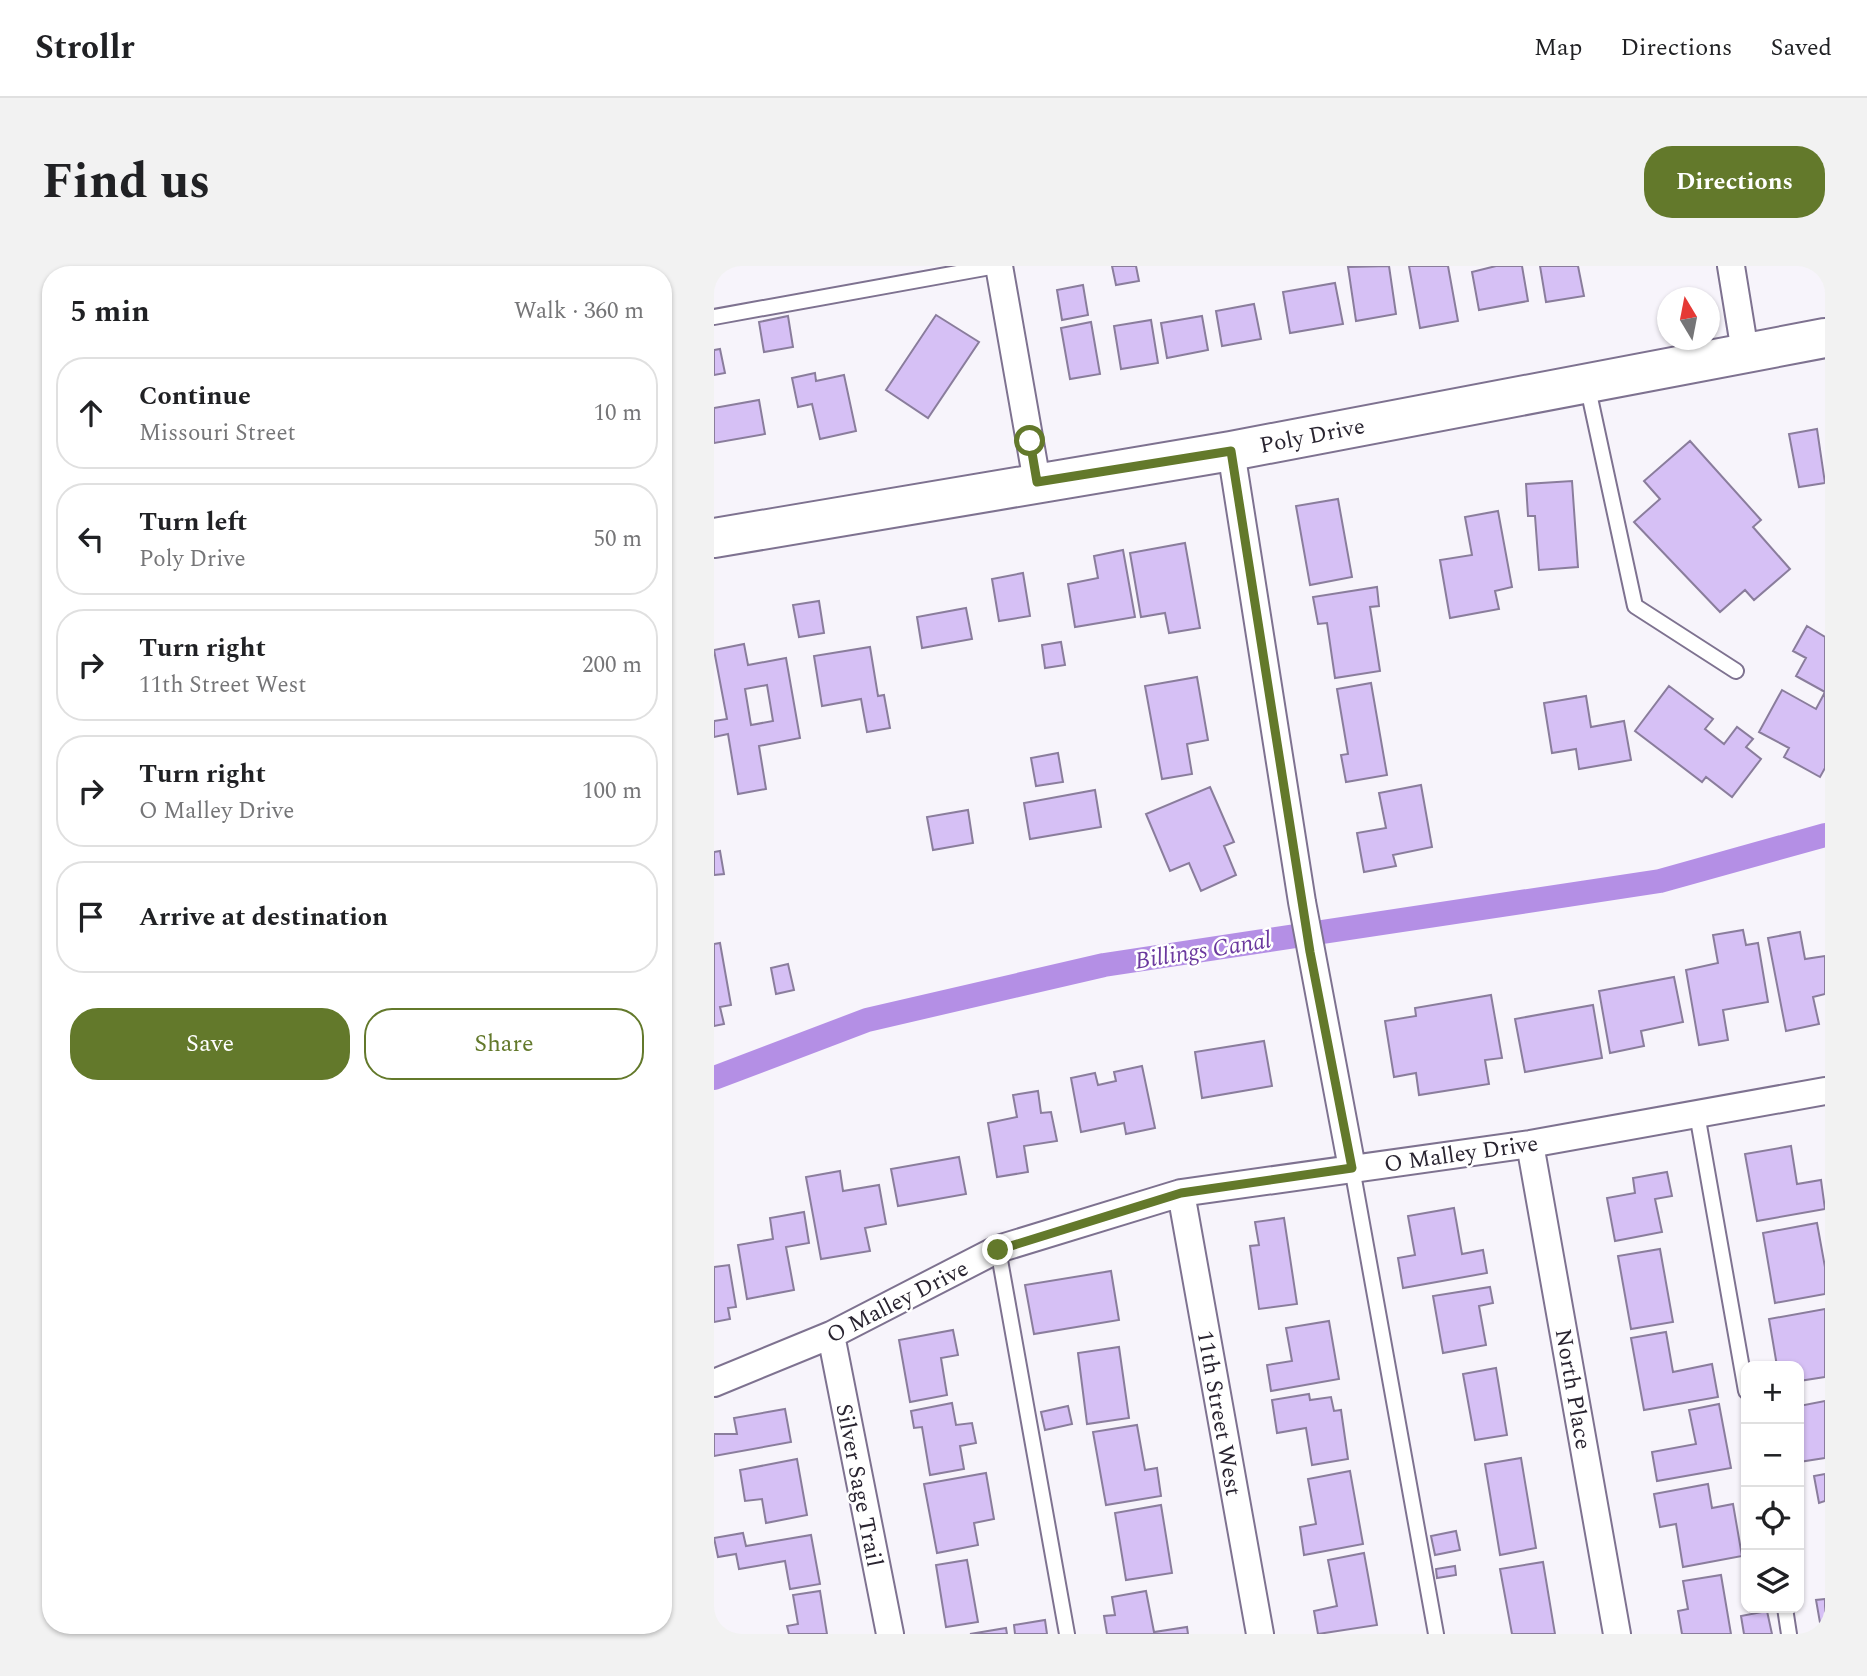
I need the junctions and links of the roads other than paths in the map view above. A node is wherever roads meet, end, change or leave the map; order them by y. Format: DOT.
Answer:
graph roads {
  1 [pos="997,266"];
  2 [pos="1731,266"];
  3 [pos="714,317"];
  4 [pos="1825,338"];
  5 [pos="1745,352"];
  6 [pos="1587,382"];
  7 [pos="1231,451"];
  8 [pos="1037,482"];
  9 [pos="714,538"];
  10 [pos="1736,671"];
  11 [pos="1825,1091"];
  12 [pos="1697,1114"];
  13 [pos="1530,1144"];
  14 [pos="1352,1168"];
  15 [pos="1181,1193"];
  16 [pos="998,1250"];
  17 [pos="831,1335"];
  18 [pos="1741,1363"];
  19 [pos="714,1383"];
  20 [pos="1786,1613"];
  21 [pos="890,1634"];
  22 [pos="1067,1634"];
  23 [pos="1260,1634"];
  24 [pos="1436,1634"];
  25 [pos="1617,1634"];
  26 [pos="1789,1634"];
  1 -- 3 [label="lane"];
  1 -- 8 [label="street"];
  2 -- 5 [label="street"];
  4 -- 5 [label="street, Poly Drive"];
  5 -- 6 [label="street, Poly Drive"];
  6 -- 7 [label="street, Poly Drive"];
  6 -- 10 [label="lane"];
  7 -- 8 [label="street, Poly Drive"];
  7 -- 14 [label="street"];
  8 -- 9 [label="street, Poly Drive"];
  11 -- 12 [label="street, O Malley Drive"];
  12 -- 13 [label="street, O Malley Drive"];
  12 -- 18 [label="lane"];
  13 -- 14 [label="street, O Malley Drive"];
  13 -- 25 [label="street, North Place"];
  14 -- 15 [label="street, O Malley Drive"];
  14 -- 24 [label="lane"];
  15 -- 16 [label="street, O Malley Drive"];
  15 -- 23 [label="street, 11th Street West"];
  16 -- 17 [label="street, O Malley Drive"];
  16 -- 22 [label="lane"];
  17 -- 19 [label="street, O Malley Drive"];
  17 -- 21 [label="street, Silver Sage Trail"];
  20 -- 26 [label="lane"];
}
